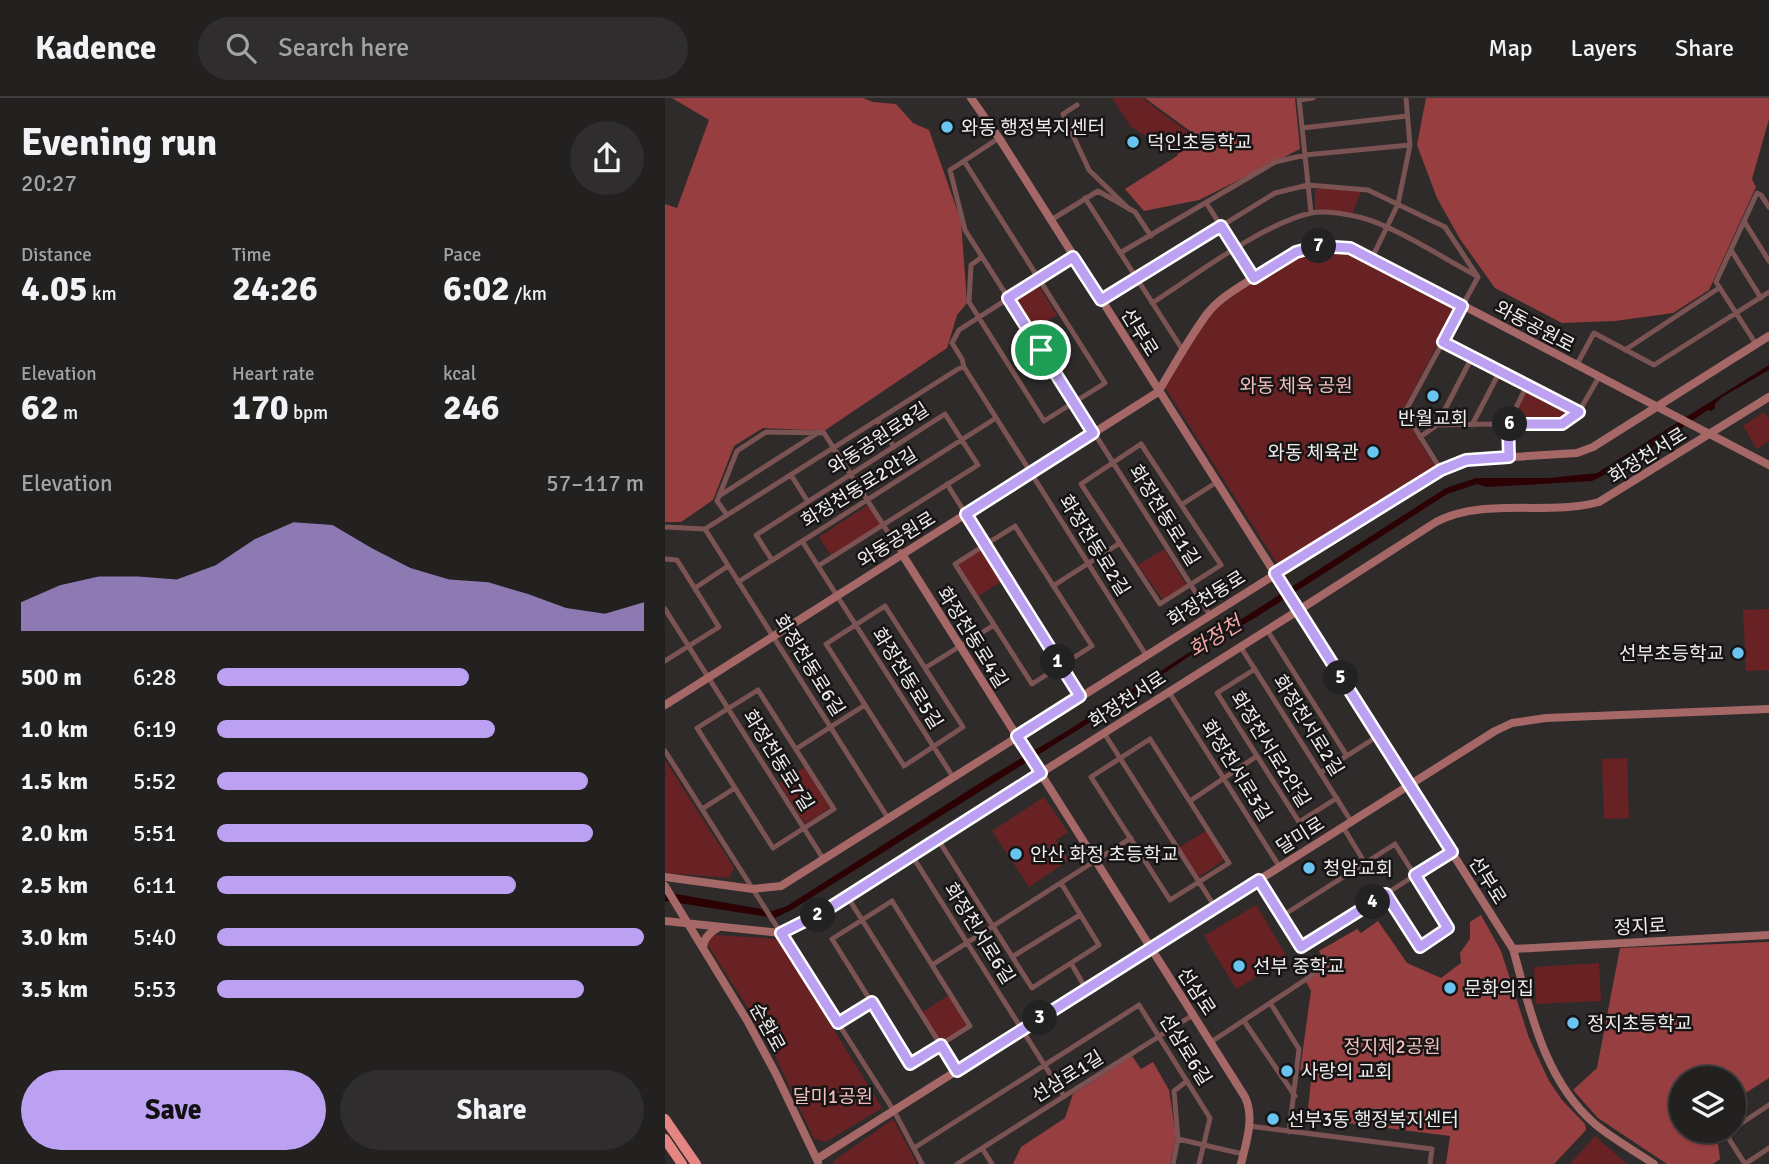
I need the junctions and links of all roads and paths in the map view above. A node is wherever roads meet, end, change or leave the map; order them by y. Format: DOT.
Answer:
graph roads {
  1 [pos="1313,98"];
  2 [pos="1406,98"];
  3 [pos="1299,99"];
  4 [pos="974,100"];
  5 [pos="1077,105"];
  6 [pos="1407,116"];
  7 [pos="1302,128"];
  8 [pos="999,138"];
  9 [pos="1410,145"];
  10 [pos="1305,155"];
  11 [pos="964,161"];
  12 [pos="1308,185"];
  13 [pos="1085,198"];
  14 [pos="1207,204"];
  15 [pos="1398,204"];
  16 [pos="1769,207"];
  17 [pos="1129,209"];
  18 [pos="1311,213"];
  19 [pos="1051,220"];
  20 [pos="1744,221"];
  21 [pos="1221,226"];
  22 [pos="1387,228"];
  23 [pos="1151,236"];
  24 [pos="1236,249"];
  25 [pos="1731,250"];
  26 [pos="1120,253"];
  27 [pos="982,257"];
  28 [pos="1073,257"];
  29 [pos="1372,258"];
  30 [pos="1769,261"];
  31 [pos="1478,277"];
  32 [pos="1136,278"];
  33 [pos="1254,278"];
  34 [pos="1039,279"];
  35 [pos="1719,288"];
  36 [pos="1769,292"];
  37 [pos="1008,298"];
  38 [pos="1761,298"];
  39 [pos="1101,300"];
  40 [pos="1152,303"];
  41 [pos="1462,306"];
  42 [pos="1736,313"];
  43 [pos="978,317"];
  44 [pos="1769,336"];
  45 [pos="1443,342"];
  46 [pos="1756,345"];
  47 [pos="1625,349"];
  48 [pos="1184,352"];
  49 [pos="1472,357"];
  50 [pos="1576,366"];
  51 [pos="964,368"];
  52 [pos="1500,371"];
  53 [pos="1599,377"];
  54 [pos="1527,385"];
  55 [pos="1158,391"];
  56 [pos="1769,397"];
  57 [pos="1074,402"];
  58 [pos="1656,407"];
  59 [pos="1579,412"];
  60 [pos="996,418"];
  61 [pos="877,420"];
  62 [pos="1508,424"];
  63 [pos="1437,425"];
  64 [pos="1472,425"];
  65 [pos="817,433"];
  66 [pos="1093,433"];
  67 [pos="1710,435"];
  68 [pos="1420,437"];
  69 [pos="962,440"];
  70 [pos="834,447"];
  71 [pos="894,447"];
  72 [pos="1509,457"];
  73 [pos="1113,463"];
  74 [pos="1769,465"];
  75 [pos="1441,470"];
  76 [pos="1031,473"];
  77 [pos="851,474"];
  78 [pos="791,475"];
  79 [pos="1217,482"];
  80 [pos="947,484"];
  81 [pos="719,496"];
  82 [pos="867,500"];
  83 [pos="808,502"];
  84 [pos="1181,505"];
  85 [pos="966,514"];
  86 [pos="727,515"];
  87 [pos="883,525"];
  88 [pos="665,527"];
  89 [pos="705,529"];
  90 [pos="802,541"];
  91 [pos="1120,543"];
  92 [pos="985,545"];
  93 [pos="902,554"];
  94 [pos="665,559"];
  95 [pos="772,561"];
  96 [pos="1089,564"];
  97 [pos="729,566"];
  98 [pos="818,566"];
  99 [pos="1275,573"];
  100 [pos="738,582"];
  101 [pos="1190,585"];
  102 [pos="1053,586"];
  103 [pos="695,588"];
  104 [pos="837,596"];
  105 [pos="665,609"];
  106 [pos="1299,610"];
  107 [pos="1210,615"];
  108 [pos="856,625"];
  109 [pos="994,625"];
  110 [pos="1267,630"];
  111 [pos="773,636"];
  112 [pos="689,646"];
  113 [pos="960,646"];
  114 [pos="1240,646"];
  115 [pos="1146,654"];
  116 [pos="665,662"];
  117 [pos="1061,666"];
  118 [pos="925,668"];
  119 [pos="1255,669"];
  120 [pos="708,677"];
  121 [pos="1168,691"];
  122 [pos="1080,696"];
  123 [pos="665,705"];
  124 [pos="865,705"];
  125 [pos="728,709"];
  126 [pos="1769,709"];
  127 [pos="831,727"];
  128 [pos="1104,732"];
  129 [pos="1017,736"];
  130 [pos="1378,736"];
  131 [pos="1023,746"];
  132 [pos="933,747"];
  133 [pos="796,749"];
  134 [pos="665,751"];
  135 [pos="1347,755"];
  136 [pos="1257,756"];
  137 [pos="1121,758"];
  138 [pos="1041,773"];
  139 [pos="1320,773"];
  140 [pos="953,778"];
  141 [pos="1224,779"];
  142 [pos="1409,784"];
  143 [pos="735,788"];
  144 [pos="1337,798"];
  145 [pos="1190,801"];
  146 [pos="702,809"];
  147 [pos="888,818"];
  148 [pos="1351,821"];
  149 [pos="1342,826"];
  150 [pos="804,828"];
  151 [pos="937,838"];
  152 [pos="1131,838"];
  153 [pos="1452,852"];
  154 [pos="911,854"];
  155 [pos="824,860"];
  156 [pos="1095,861"];
  157 [pos="1365,863"];
  158 [pos="1279,866"];
  159 [pos="1415,875"];
  160 [pos="665,877"];
  161 [pos="1259,880"];
  162 [pos="1199,882"];
  163 [pos="1061,883"];
  164 [pos="665,887"];
  165 [pos="753,889"];
  166 [pos="1386,894"];
  167 [pos="847,896"];
  168 [pos="1215,907"];
  169 [pos="1080,915"];
  170 [pos="1282,916"];
  171 [pos="862,920"];
  172 [pos="665,921"];
  173 [pos="687,923"];
  174 [pos="720,926"];
  175 [pos="993,926"];
  176 [pos="781,933"];
  177 [pos="1769,935"];
  178 [pos="968,943"];
  179 [pos="703,948"];
  180 [pos="1150,948"];
  181 [pos="1513,949"];
  182 [pos="1012,957"];
  183 [pos="1324,962"];
  184 [pos="1070,963"];
  185 [pos="932,965"];
  186 [pos="1086,989"];
  187 [pos="872,1002"];
  188 [pos="1271,1004"];
  189 [pos="1193,1015"];
  190 [pos="1244,1021"];
  191 [pos="838,1023"];
  192 [pos="1022,1029"];
  193 [pos="1159,1037"];
  194 [pos="1211,1042"];
  195 [pos="941,1045"];
  196 [pos="1045,1065"];
  197 [pos="957,1071"];
  198 [pos="1187,1081"];
  199 [pos="1064,1096"];
  200 [pos="1295,1096"];
  201 [pos="1769,1105"];
  202 [pos="894,1111"];
  203 [pos="665,1119"];
  204 [pos="1746,1120"];
  205 [pos="1249,1126"];
  206 [pos="1289,1132"];
  207 [pos="665,1139"];
  208 [pos="1178,1139"];
  209 [pos="1732,1143"];
  210 [pos="1204,1145"];
  211 [pos="914,1148"];
  212 [pos="982,1148"];
  213 [pos="1769,1148"];
  214 [pos="1243,1154"];
  215 [pos="818,1162"];
  216 [pos="682,1164"];
  217 [pos="696,1164"];
  218 [pos="922,1164"];
  219 [pos="957,1164"];
  220 [pos="992,1164"];
  221 [pos="1173,1164"];
  222 [pos="1199,1164"];
  223 [pos="1241,1164"];
  224 [pos="1430,1164"];
  225 [pos="1654,1164"];
  226 [pos="1745,1164"];
  1 -- 3 [label="street"];
  2 -- 6 [label="street"];
  3 -- 7 [label="street"];
  4 -- 8 [label="street, 선부로"];
  5 -- 17 [label="street"];
  6 -- 7 [label="street"];
  6 -- 9 [label="street"];
  7 -- 10 [label="street"];
  8 -- 11 [label="street"];
  8 -- 19 [label="street, 선부로"];
  9 -- 10 [label="street"];
  9 -- 15 [label="street"];
  10 -- 12 [label="street"];
  10 -- 14 [label="street"];
  11 -- 27 [label="street, 화정천동로1길"];
  11 -- 34 [label="street"];
  12 -- 15 [label="street"];
  12 -- 18 [label="street"];
  12 -- 21 [label="street"];
  13 -- 17 [label="street"];
  13 -- 19 [label="street"];
  13 -- 26 [label="street"];
  14 -- 21 [label="street"];
  14 -- 23 [label="street"];
  15 -- 22 [label="street"];
  15 -- 31 [label="street"];
  16 -- 20 [label="street"];
  17 -- 23 [label="street"];
  18 -- 22 [label="street"];
  18 -- 24 [label="street"];
  19 -- 28 [label="street, 선부로"];
  20 -- 25 [label="street"];
  20 -- 30 [label="street"];
  21 -- 24 [label="street"];
  21 -- 32 [label="street"];
  22 -- 29 [label="street"];
  22 -- 31 [label="street"];
  23 -- 26 [label="street"];
  24 -- 33 [label="street"];
  24 -- 40 [label="street"];
  25 -- 35 [label="street"];
  25 -- 38 [label="street"];
  26 -- 32 [label="street"];
  27 -- 37 [label="street, 화정천동로1길"];
  27 -- 43 [label="street"];
  28 -- 34 [label="street"];
  28 -- 39 [label="street, 선부로"];
  29 -- 33 [label="street, 와동공원로"];
  29 -- 41 [label="street, 와동공원로"];
  31 -- 41 [label="street"];
  32 -- 39 [label="street"];
  32 -- 40 [label="street"];
  33 -- 48 [label="street, 와동공원로"];
  34 -- 37 [label="street"];
  34 -- 57 [label="street"];
  35 -- 42 [label="street"];
  35 -- 47 [label="street"];
  36 -- 38 [label="street"];
  37 -- 43 [label="street"];
  37 -- 57 [label="street, 화정천동로1길"];
  38 -- 42 [label="street"];
  39 -- 55 [label="street, 선부로"];
  40 -- 48 [label="street"];
  41 -- 45 [label="street"];
  41 -- 50 [label="street, 와동공원로"];
  42 -- 46 [label="street"];
  42 -- 47 [label="street"];
  43 -- 51 [label="street, 화정천동로2길"];
  43 -- 57 [label="street"];
  44 -- 46 [label="street, 화정천동로"];
  45 -- 49 [label="street"];
  45 -- 68 [label="street"];
  46 -- 58 [label="street, 화정천동로"];
  47 -- 50 [label="street"];
  48 -- 55 [label="street, 와동공원로"];
  49 -- 52 [label="street"];
  49 -- 63 [label="street"];
  50 -- 53 [label="street, 와동공원로"];
  51 -- 60 [label="street, 화정천동로2길"];
  51 -- 61 [label="street"];
  52 -- 54 [label="street"];
  52 -- 64 [label="street"];
  53 -- 58 [label="street, 와동공원로"];
  53 -- 59 [label="street"];
  54 -- 59 [label="street"];
  54 -- 62 [label="street"];
  55 -- 66 [label="street, 와동공원로"];
  55 -- 79 [label="street, 선부로"];
  56 -- 67 [label="street, 화정천서로"];
  57 -- 66 [label="street, 화정천동로1길"];
  58 -- 67 [label="street, 와동공원로"];
  58 -- 72 [label="street, 화정천동로"];
  59 -- 62 [label="street"];
  60 -- 69 [label="street, 화정천동로2안길"];
  60 -- 76 [label="street, 화정천동로2길"];
  61 -- 70 [label="street"];
  61 -- 71 [label="street"];
  62 -- 64 [label="street"];
  62 -- 72 [label="street"];
  63 -- 64 [label="street"];
  63 -- 68 [label="street"];
  65 -- 70 [label="street"];
  65 -- 81 [label="street"];
  65 -- 81 [label="street"];
  66 -- 73 [label="street, 화정천동로1길"];
  66 -- 76 [label="street, 와동공원로"];
  67 -- 74 [label="street"];
  67 -- 106 [label="street, 화정천서로"];
  68 -- 75 [label="street"];
  69 -- 71 [label="street, 와동공원로8길"];
  69 -- 80 [label="street, 와동공원로8길"];
  69 -- 82 [label="street, 화정천동로2안길"];
  70 -- 77 [label="street"];
  70 -- 78 [label="street"];
  71 -- 77 [label="street, 와동공원로8길"];
  72 -- 75 [label="street, 화정천동로"];
  73 -- 84 [label="street"];
  73 -- 91 [label="street"];
  73 -- 101 [label="street, 화정천동로1길"];
  75 -- 99 [label="street, 화정천동로"];
  76 -- 85 [label="street, 와동공원로"];
  76 -- 96 [label="street, 화정천동로2길"];
  77 -- 82 [label="street"];
  77 -- 83 [label="street, 와동공원로8길"];
  78 -- 83 [label="street"];
  78 -- 86 [label="street"];
  79 -- 84 [label="street"];
  79 -- 99 [label="street, 선부로"];
  80 -- 85 [label="street"];
  80 -- 87 [label="street, 와동공원로8길"];
  81 -- 86 [label="street"];
  82 -- 87 [label="street"];
  82 -- 90 [label="street, 화정천동로2안길"];
  83 -- 95 [label="street, 와동공원로8길"];
  84 -- 101 [label="street"];
  85 -- 92 [label="street"];
  85 -- 93 [label="street, 와동공원로"];
  86 -- 89 [label="street"];
  87 -- 93 [label="street"];
  87 -- 98 [label="street, 와동공원로8길"];
  88 -- 89 [label="street"];
  89 -- 97 [label="street, 화정천동로6길"];
  90 -- 95 [label="street, 화정천동로2안길"];
  90 -- 98 [label="street"];
  91 -- 96 [label="street"];
  91 -- 101 [label="street"];
  92 -- 102 [label="street"];
  92 -- 109 [label="street"];
  92 -- 117 [label="street"];
  93 -- 104 [label="street, 와동공원로"];
  93 -- 113 [label="street, 화정천동로4길"];
  94 -- 103 [label="street"];
  95 -- 100 [label="street, 화정천동로2안길"];
  96 -- 102 [label="street"];
  96 -- 115 [label="street, 화정천동로2길"];
  97 -- 100 [label="street, 화정천동로6길"];
  97 -- 103 [label="street"];
  98 -- 104 [label="street"];
  99 -- 106 [label="street, 선부로"];
  99 -- 107 [label="street, 화정천동로"];
  100 -- 111 [label="street, 화정천동로6길"];
  101 -- 107 [label="street, 화정천동로1길"];
  102 -- 117 [label="street"];
  103 -- 112 [label="street"];
  104 -- 108 [label="street, 화정천동로5길"];
  104 -- 111 [label="street, 와동공원로"];
  105 -- 112 [label="street, 화정천동로7길"];
  106 -- 110 [label="street, 화정천서로"];
  106 -- 130 [label="street, 선부로"];
  107 -- 115 [label="street, 화정천동로"];
  108 -- 118 [label="street"];
  108 -- 124 [label="street"];
  108 -- 132 [label="street, 화정천동로5길"];
  109 -- 113 [label="street"];
  109 -- 117 [label="street"];
  110 -- 114 [label="street, 화정천서로"];
  110 -- 135 [label="street"];
  111 -- 120 [label="street, 와동공원로"];
  111 -- 127 [label="street, 화정천동로6길"];
  112 -- 116 [label="street"];
  112 -- 120 [label="street, 화정천동로7길"];
  113 -- 118 [label="street"];
  113 -- 129 [label="street, 화정천동로4길"];
  114 -- 119 [label="street, 화정천서로2길"];
  114 -- 121 [label="street, 화정천서로"];
  115 -- 122 [label="street, 화정천동로"];
  117 -- 122 [label="street"];
  118 -- 132 [label="street"];
  119 -- 136 [label="street, 화정천서로2안길"];
  119 -- 139 [label="street, 화정천서로2길"];
  120 -- 123 [label="street, 와동공원로"];
  120 -- 125 [label="street, 화정천동로7길"];
  121 -- 128 [label="street, 화정천서로"];
  121 -- 141 [label="street, 화정천서로3길"];
  122 -- 129 [label="street, 화정천동로"];
  124 -- 127 [label="street"];
  124 -- 132 [label="street"];
  125 -- 133 [label="street"];
  125 -- 143 [label="street"];
  125 -- 150 [label="street, 화정천동로7길"];
  126 -- 142 [label="street, 달미로"];
  127 -- 133 [label="street"];
  127 -- 147 [label="street, 화정천동로6길"];
  128 -- 137 [label="street"];
  128 -- 138 [label="street, 화정천서로"];
  129 -- 131 [label="street, 화정천동로4길"];
  129 -- 140 [label="street, 화정천동로"];
  130 -- 135 [label="street"];
  130 -- 142 [label="street, 선부로"];
  131 -- 138 [label="street, 선삼로"];
  132 -- 140 [label="street, 화정천동로5길"];
  133 -- 150 [label="street"];
  134 -- 146 [label="street"];
  135 -- 139 [label="street"];
  136 -- 141 [label="street"];
  136 -- 144 [label="street, 화정천서로2안길"];
  137 -- 145 [label="street"];
  137 -- 152 [label="street"];
  137 -- 162 [label="street"];
  138 -- 151 [label="street, 화정천서로"];
  138 -- 156 [label="street, 선삼로"];
  139 -- 144 [label="street, 화정천서로2길"];
  140 -- 147 [label="street, 화정천동로"];
  141 -- 145 [label="street"];
  141 -- 158 [label="street, 화정천서로3길"];
  142 -- 148 [label="street, 달미로"];
  142 -- 153 [label="street, 선부로"];
  143 -- 146 [label="street"];
  143 -- 150 [label="street"];
  144 -- 148 [label="street, 화정천서로2길"];
  145 -- 162 [label="street"];
  146 -- 165 [label="street"];
  147 -- 155 [label="street, 화정천동로"];
  148 -- 149 [label="street, 달미로"];
  149 -- 157 [label="street"];
  149 -- 158 [label="street, 달미로"];
  150 -- 155 [label="street, 화정천동로7길"];
  151 -- 154 [label="street, 화정천서로"];
  151 -- 175 [label="street"];
  152 -- 156 [label="street"];
  152 -- 162 [label="street"];
  153 -- 159 [label="street"];
  153 -- 181 [label="street, 선부로"];
  154 -- 167 [label="street, 화정천서로"];
  154 -- 178 [label="street, 화정천서로6길"];
  155 -- 165 [label="street, 화정천동로"];
  156 -- 163 [label="street"];
  156 -- 180 [label="street, 선삼로"];
  157 -- 159 [label="street"];
  157 -- 170 [label="street"];
  158 -- 161 [label="street, 달미로"];
  159 -- 166 [label="street"];
  159 -- 166 [label="street"];
  160 -- 165 [label="street, 화정천동로"];
  161 -- 168 [label="street, 달미로"];
  161 -- 170 [label="street"];
  162 -- 168 [label="street"];
  163 -- 169 [label="street"];
  163 -- 175 [label="street"];
  164 -- 173 [label="street, 순환로"];
  165 -- 176 [label="street"];
  166 -- 170 [label="street"];
  167 -- 171 [label="street"];
  167 -- 176 [label="street, 화정천서로"];
  168 -- 180 [label="street, 달미로"];
  169 -- 182 [label="street"];
  169 -- 184 [label="street"];
  171 -- 185 [label="street"];
  171 -- 187 [label="street"];
  171 -- 195 [label="street"];
  172 -- 173 [label="street"];
  173 -- 174 [label="street"];
  173 -- 179 [label="street, 순환로"];
  174 -- 176 [label="street"];
  174 -- 179 [label="street"];
  175 -- 178 [label="street"];
  175 -- 182 [label="street"];
  176 -- 191 [label="street"];
  177 -- 181 [label="street, 정지로"];
  178 -- 185 [label="street"];
  178 -- 192 [label="street, 화정천서로6길"];
  179 -- 215 [label="street, 순환로"];
  180 -- 186 [label="street, 달미로"];
  180 -- 189 [label="street, 선삼로"];
  181 -- 225 [label="street, 선부로"];
  182 -- 184 [label="street"];
  183 -- 188 [label="street"];
  184 -- 186 [label="street"];
  185 -- 195 [label="street"];
  186 -- 192 [label="street, 달미로"];
  187 -- 191 [label="street"];
  187 -- 195 [label="street"];
  188 -- 190 [label="street"];
  188 -- 200 [label="street"];
  189 -- 193 [label="street, 선삼로1길"];
  189 -- 194 [label="street, 선삼로"];
  190 -- 194 [label="street"];
  190 -- 200 [label="street"];
  191 -- 202 [label="street"];
  192 -- 196 [label="street, 화정천서로6길"];
  192 -- 197 [label="street, 달미로"];
  193 -- 196 [label="street, 선삼로6길"];
  193 -- 198 [label="street, 선삼로6길"];
  193 -- 199 [label="street, 선삼로1길"];
  194 -- 205 [label="street, 선삼로"];
  195 -- 197 [label="street"];
  196 -- 199 [label="street, 화정천서로6길"];
  196 -- 211 [label="street, 선삼로6길"];
  197 -- 202 [label="street, 달미로"];
  198 -- 208 [label="street"];
  198 -- 210 [label="street, 선삼로6길"];
  199 -- 212 [label="street, 선삼로1길"];
  200 -- 206 [label="street"];
  201 -- 204 [label="street"];
  202 -- 211 [label="street"];
  202 -- 215 [label="street, 달미로"];
  203 -- 217 [label="highway"];
  205 -- 206 [label="street"];
  205 -- 214 [label="street, 선삼로"];
  206 -- 224 [label="street"];
  207 -- 216 [label="highway"];
  208 -- 210 [label="street"];
  208 -- 221 [label="street"];
  209 -- 226 [label="street"];
  210 -- 214 [label="street"];
  210 -- 222 [label="street, 선삼로6길"];
  211 -- 218 [label="street"];
  212 -- 219 [label="street, 선삼로1길"];
  212 -- 220 [label="street"];
  213 -- 226 [label="street"];
  214 -- 223 [label="street, 선삼로"];
}
